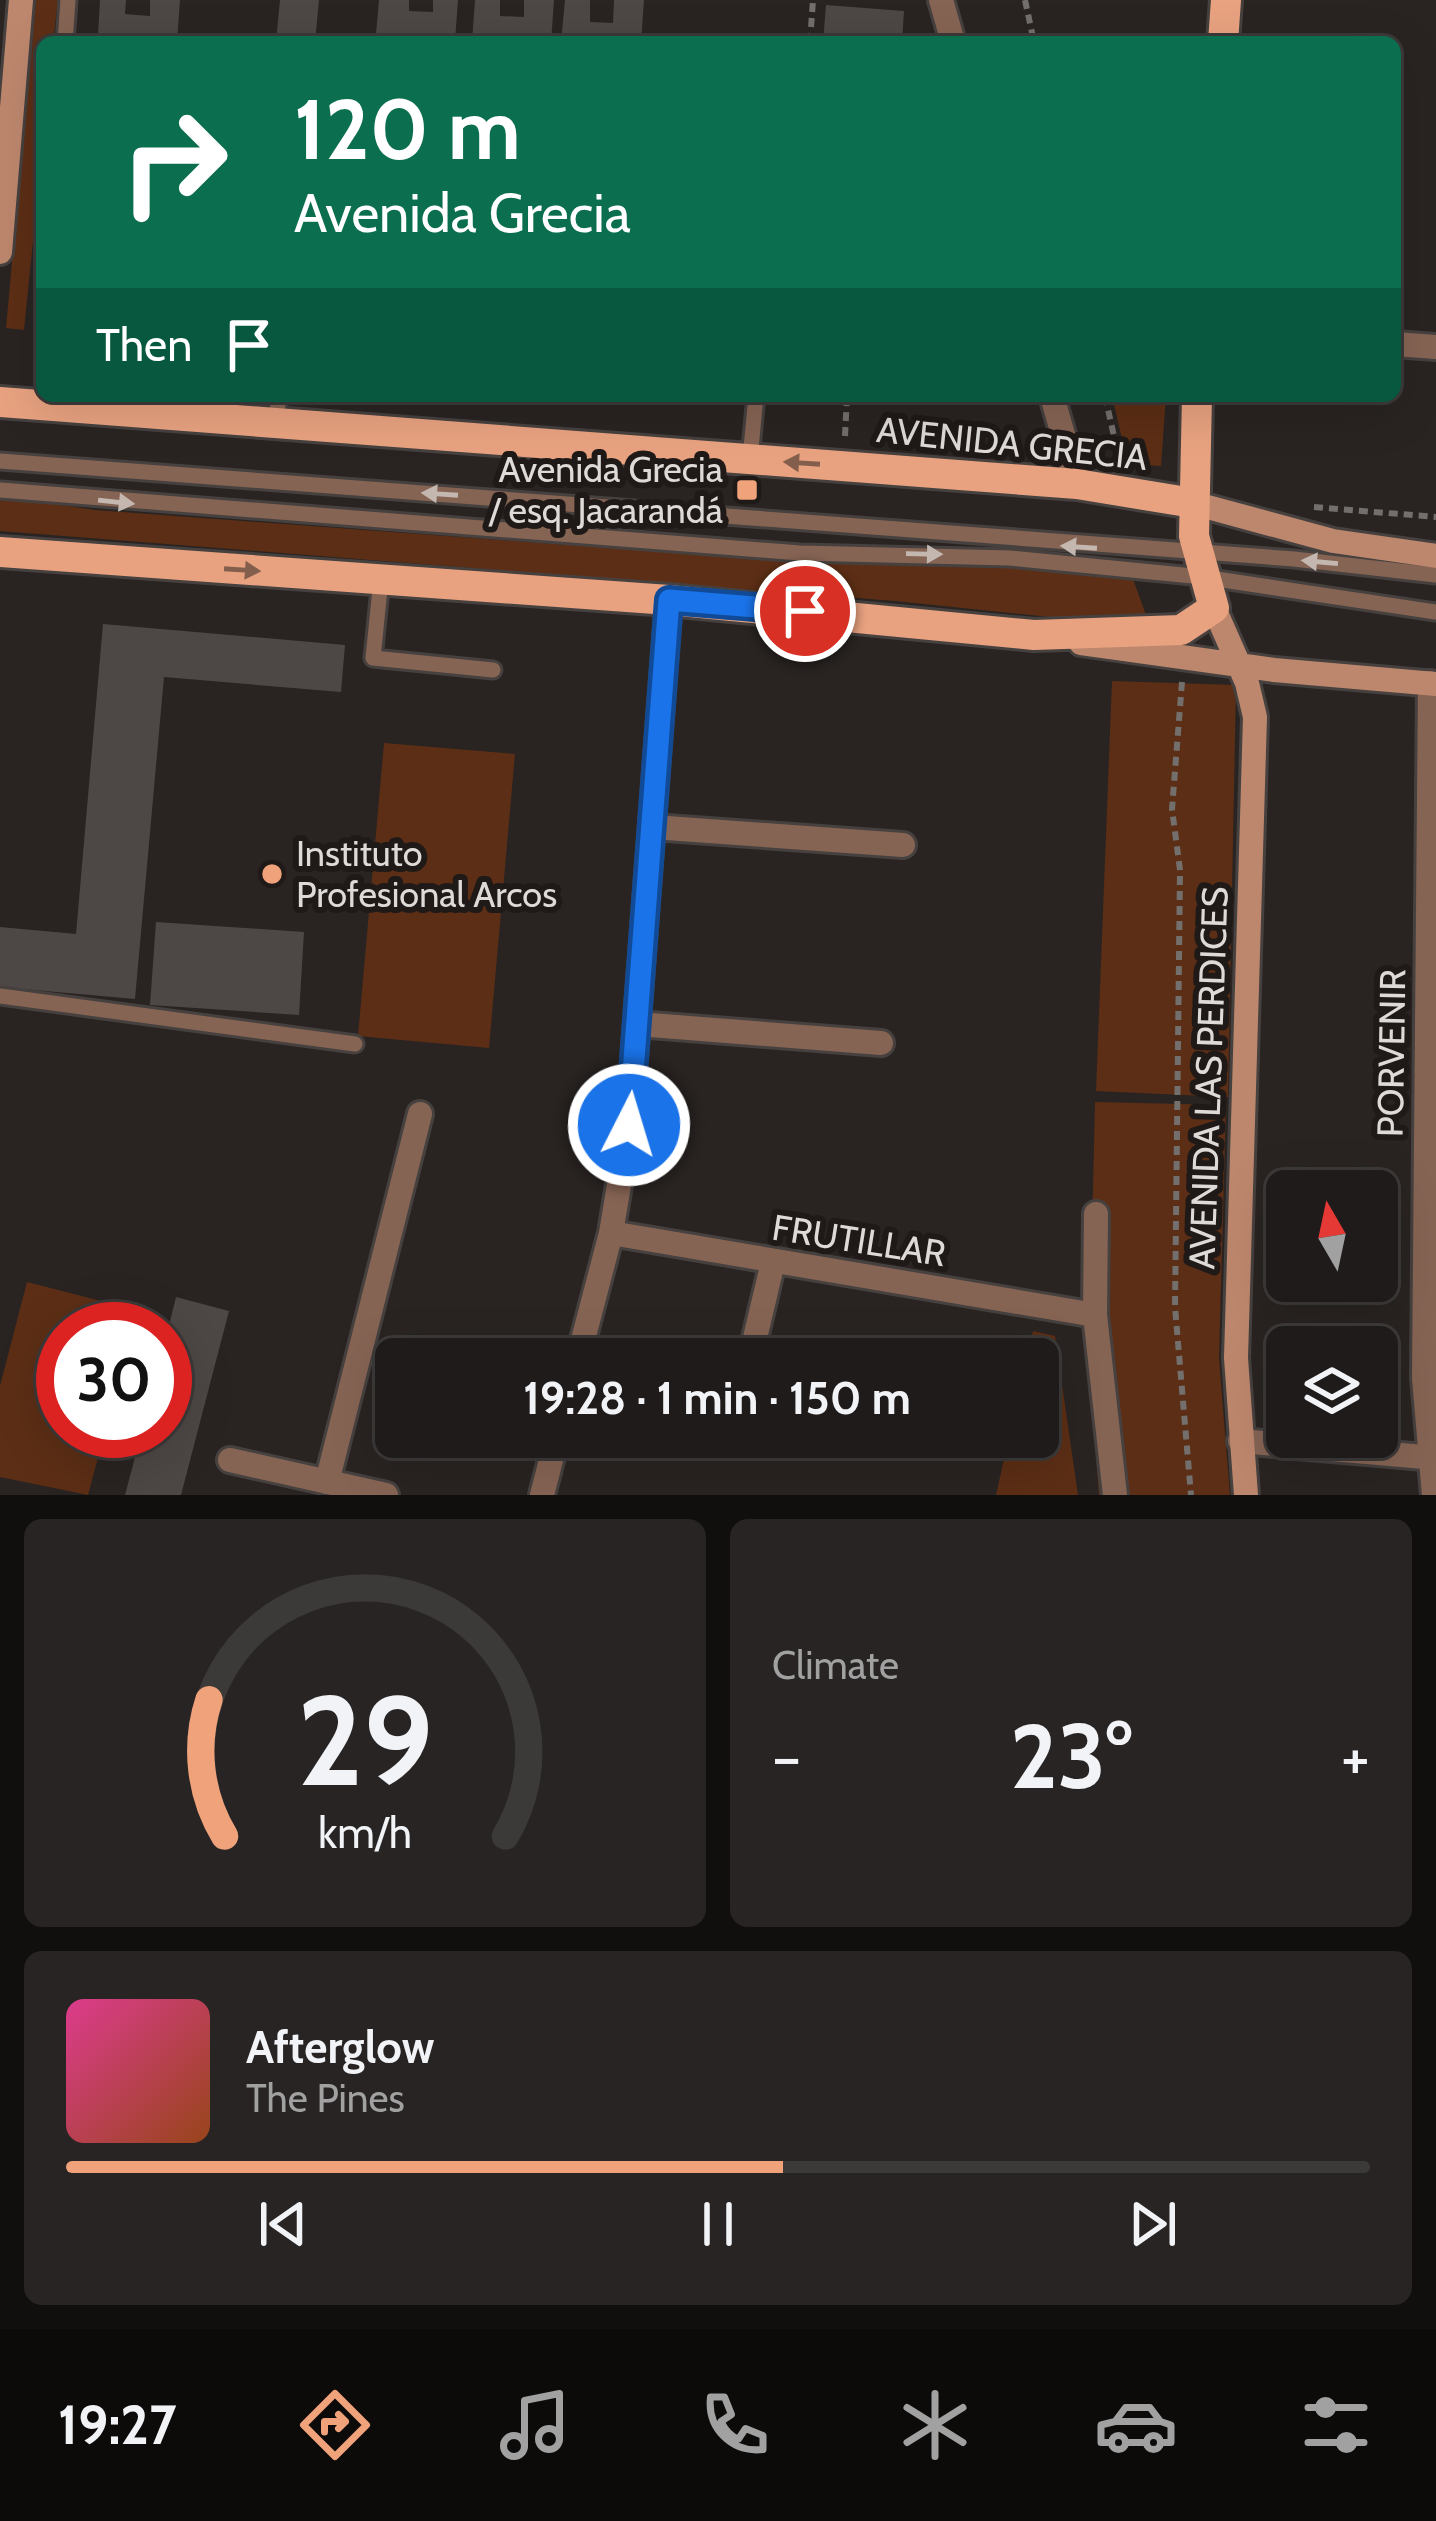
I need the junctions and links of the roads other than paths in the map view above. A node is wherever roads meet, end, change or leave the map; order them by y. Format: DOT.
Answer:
graph roads {
  1 [pos="21,0"];
  2 [pos="68,0"];
  3 [pos="941,0"];
  4 [pos="1226,0"];
  5 [pos="65,36"];
  6 [pos="951,36"];
  7 [pos="1223,36"];
  8 [pos="0,252"];
  9 [pos="1401,344"];
  10 [pos="1436,347"];
  11 [pos="0,402"];
  12 [pos="755,402"];
  13 [pos="1054,402"];
  14 [pos="1197,402"];
  15 [pos="278,409"];
  16 [pos="750,459"];
  17 [pos="0,461"];
  18 [pos="1077,484"];
  19 [pos="0,490"];
  20 [pos="1192,503"];
  21 [pos="0,552"];
  22 [pos="1436,556"];
  23 [pos="1199,565"];
  24 [pos="1436,575"];
  25 [pos="381,579"];
  26 [pos="669,600"];
  27 [pos="1214,608"];
  28 [pos="1436,612"];
  29 [pos="1034,635"];
  30 [pos="1240,666"];
  31 [pos="493,670"];
  32 [pos="1433,683"];
  33 [pos="652,826"];
  34 [pos="903,845"];
  35 [pos="1432,876"];
  36 [pos="0,997"];
  37 [pos="638,1024"];
  38 [pos="881,1043"];
  39 [pos="355,1044"];
  40 [pos="1432,1051"];
  41 [pos="420,1114"];
  42 [pos="1096,1214"];
  43 [pos="1430,1214"];
  44 [pos="611,1233"];
  45 [pos="773,1262"];
  46 [pos="1095,1315"];
  47 [pos="584,1338"];
  48 [pos="755,1338"];
  49 [pos="1240,1442"];
  50 [pos="552,1458"];
  51 [pos="1434,1458"];
  52 [pos="230,1460"];
  53 [pos="327,1482"];
  54 [pos="386,1495"];
  55 [pos="542,1495"];
  56 [pos="1114,1495"];
  57 [pos="1246,1495"];
  58 [pos="1434,1495"];
  1 -- 8 [label="street"];
  2 -- 5 [label="lane"];
  3 -- 6 [label="street"];
  4 -- 7 [label="main road"];
  9 -- 10 [label="street"];
  11 -- 15 [label="main road, AVENIDA GRECIA"];
  12 -- 16 [label="lane"];
  13 -- 18 [label="street"];
  14 -- 20 [label="main road"];
  15 -- 16 [label="main road, AVENIDA GRECIA"];
  18 -- 16 [label="main road, AVENIDA GRECIA, one-way"];
  23 -- 17 [label="lane, one-way"];
  18 -- 20 [label="main road, AVENIDA GRECIA"];
  19 -- 23 [label="lane, one-way"];
  20 -- 22 [label="street, AVENIDA GRECIA"];
  20 -- 23 [label="main road"];
  21 -- 25 [label="main road, one-way"];
  24 -- 23 [label="lane, one-way"];
  23 -- 27 [label="main road"];
  23 -- 28 [label="lane"];
  25 -- 26 [label="main road"];
  25 -- 31 [label="lane"];
  26 -- 29 [label="main road"];
  26 -- 33 [label="street"];
  27 -- 29 [label="main road"];
  27 -- 30 [label="street, AVENIDA LAS PERDICES"];
  29 -- 30 [label="street"];
  30 -- 32 [label="street"];
  30 -- 49 [label="street, AVENIDA LAS PERDICES"];
  32 -- 35 [label="street, PORVENIR"];
  33 -- 34 [label="street"];
  33 -- 37 [label="street"];
  35 -- 40 [label="street, PORVENIR"];
  36 -- 39 [label="lane"];
  37 -- 38 [label="street"];
  37 -- 44 [label="street"];
  40 -- 43 [label="street, PORVENIR"];
  41 -- 53 [label="street"];
  42 -- 46 [label="street"];
  43 -- 51 [label="street, PORVENIR"];
  44 -- 45 [label="street, FRUTILLAR"];
  44 -- 47 [label="street"];
  45 -- 46 [label="street, FRUTILLAR"];
  45 -- 48 [label="street"];
  46 -- 56 [label="street"];
  49 -- 51 [label="street"];
  49 -- 57 [label="street, AVENIDA LAS PERDICES"];
  50 -- 55 [label="street"];
  51 -- 58 [label="street, PORVENIR"];
  52 -- 53 [label="street"];
  53 -- 54 [label="street"];
}
